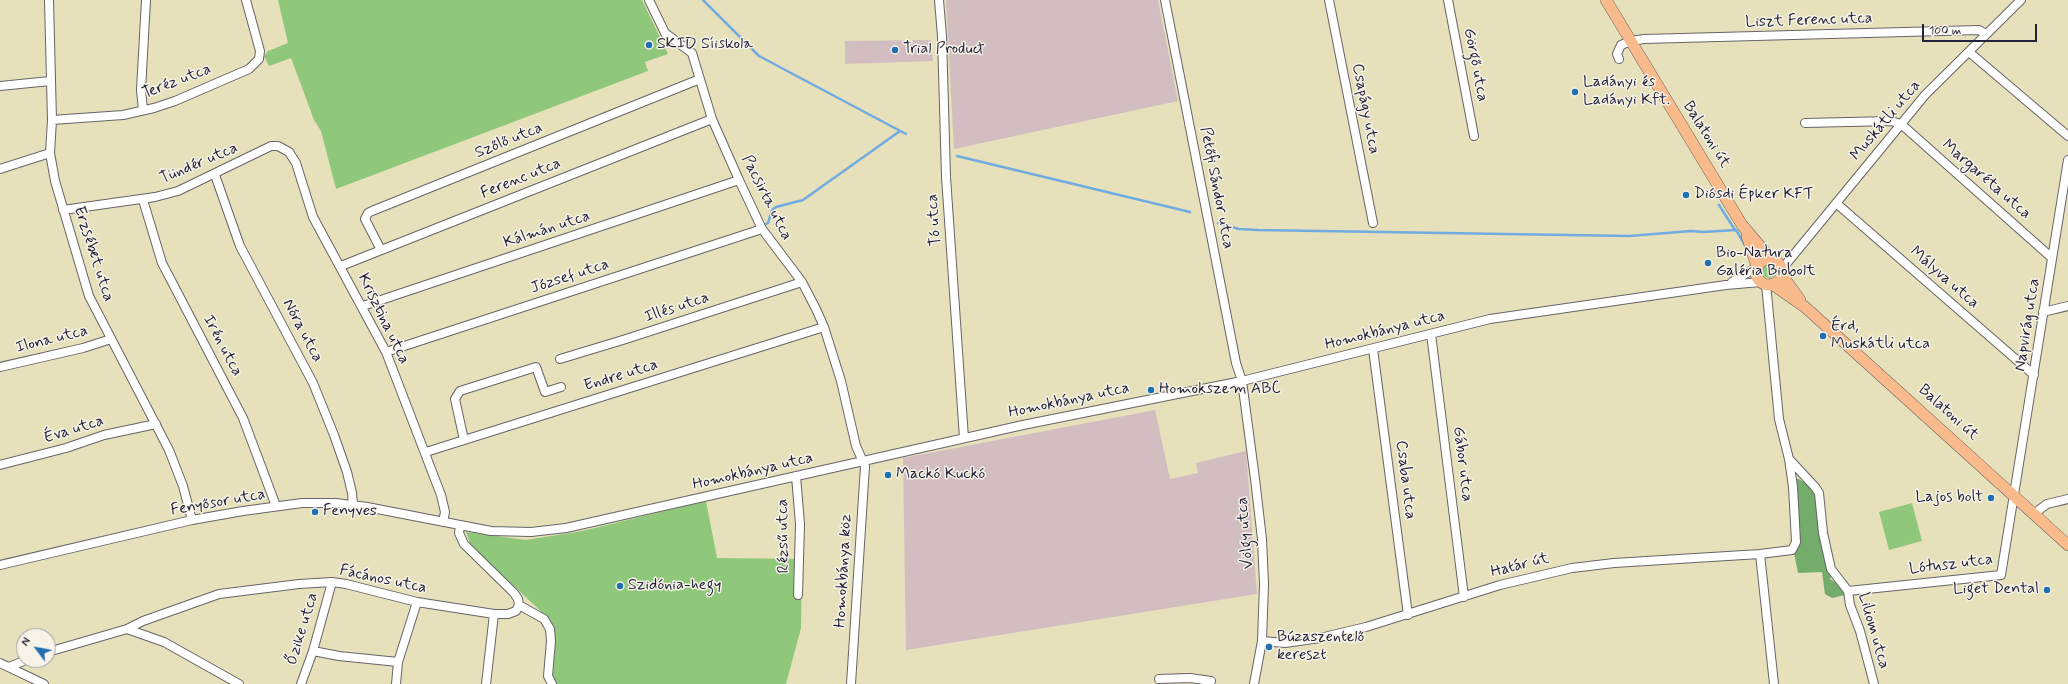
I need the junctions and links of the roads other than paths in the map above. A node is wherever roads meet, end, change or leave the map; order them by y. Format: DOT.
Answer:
graph roads {
  1 [pos="49,0"];
  2 [pos="146,0"];
  3 [pos="246,0"];
  4 [pos="649,0"];
  5 [pos="939,0"];
  6 [pos="1165,0"];
  7 [pos="1330,0"];
  8 [pos="1448,0"];
  9 [pos="1606,0"];
  10 [pos="2021,0"];
  11 [pos="1986,34"];
  12 [pos="1631,41"];
  13 [pos="1969,52"];
  14 [pos="1620,59"];
  15 [pos="700,79"];
  16 [pos="50,81"];
  17 [pos="0,86"];
  18 [pos="143,110"];
  19 [pos="712,119"];
  20 [pos="52,120"];
  21 [pos="1805,123"];
  22 [pos="1901,124"];
  23 [pos="1474,136"];
  24 [pos="2068,136"];
  25 [pos="271,146"];
  26 [pos="50,153"];
  27 [pos="2068,160"];
  28 [pos="0,169"];
  29 [pos="215,175"];
  30 [pos="739,180"];
  31 [pos="143,200"];
  32 [pos="1836,203"];
  33 [pos="64,210"];
  34 [pos="1373,223"];
  35 [pos="1742,225"];
  36 [pos="762,229"];
  37 [pos="381,250"];
  38 [pos="2052,258"];
  39 [pos="1771,259"];
  40 [pos="341,266"];
  41 [pos="1757,266"];
  42 [pos="1782,272"];
  43 [pos="802,282"];
  44 [pos="1766,284"];
  45 [pos="1726,285"];
  46 [pos="363,306"];
  47 [pos="2068,306"];
  48 [pos="1805,307"];
  49 [pos="2043,312"];
  50 [pos="824,327"];
  51 [pos="1431,334"];
  52 [pos="111,339"];
  53 [pos="1373,349"];
  54 [pos="386,352"];
  55 [pos="560,359"];
  56 [pos="0,367"];
  57 [pos="2034,375"];
  58 [pos="1242,381"];
  59 [pos="561,387"];
  60 [pos="156,424"];
  61 [pos="964,438"];
  62 [pos="464,440"];
  63 [pos="426,452"];
  64 [pos="1789,459"];
  65 [pos="862,461"];
  66 [pos="0,465"];
  67 [pos="796,476"];
  68 [pos="2014,495"];
  69 [pos="2068,499"];
  70 [pos="353,505"];
  71 [pos="276,506"];
  72 [pos="2035,513"];
  73 [pos="192,520"];
  74 [pos="443,522"];
  75 [pos="460,526"];
  76 [pos="2068,545"];
  77 [pos="1792,550"];
  78 [pos="1760,554"];
  79 [pos="0,565"];
  80 [pos="332,582"];
  81 [pos="1848,591"];
  82 [pos="798,595"];
  83 [pos="1464,597"];
  84 [pos="417,602"];
  85 [pos="519,605"];
  86 [pos="494,614"];
  87 [pos="1408,615"];
  88 [pos="127,629"];
  89 [pos="1262,641"];
  90 [pos="56,650"];
  91 [pos="312,651"];
  92 [pos="398,662"];
  93 [pos="0,663"];
  94 [pos="16,664"];
  95 [pos="10,667"];
  96 [pos="1159,679"];
  97 [pos="1190,681"];
  98 [pos="1211,681"];
  99 [pos="44,684"];
  100 [pos="239,684"];
  101 [pos="301,684"];
  102 [pos="396,684"];
  103 [pos="486,684"];
  104 [pos="552,684"];
  105 [pos="851,684"];
  106 [pos="1254,684"];
  107 [pos="1774,684"];
  108 [pos="1874,684"];
  1 -- 16 [label="street, Erzsébet utca"];
  2 -- 18 [label="street"];
  3 -- 18 [label="street, Teréz utca"];
  4 -- 15 [label="street, Pacsirta utca"];
  5 -- 61 [label="street, Tó utca"];
  6 -- 58 [label="street, Petőfi Sándor utca"];
  7 -- 34 [label="street, Csapágy utca"];
  8 -- 23 [label="street, Görgő utca"];
  9 -- 12 [label="main road, Balatoni út"];
  10 -- 11 [label="street, Muskátli utca"];
  11 -- 12 [label="street, Liszt Ferenc utca"];
  11 -- 13 [label="street, Muskátli utca"];
  12 -- 14 [label="street"];
  12 -- 35 [label="main road, Balatoni út"];
  13 -- 22 [label="street, Muskátli utca"];
  13 -- 24 [label="street"];
  15 -- 19 [label="street, Pacsirta utca"];
  15 -- 37 [label="street, Szőlő utca"];
  16 -- 17 [label="street"];
  16 -- 20 [label="street, Erzsébet utca"];
  18 -- 20 [label="street, Teréz utca"];
  19 -- 30 [label="street, Pacsirta utca"];
  19 -- 37 [label="street, Ferenc utca"];
  20 -- 26 [label="street, Erzsébet utca"];
  21 -- 22 [label="street"];
  22 -- 32 [label="street, Muskátli utca"];
  22 -- 38 [label="street, Margaréta utca"];
  25 -- 29 [label="street, Tündér utca"];
  25 -- 40 [label="street, Krisztina utca"];
  26 -- 28 [label="street"];
  26 -- 33 [label="street, Erzsébet utca"];
  27 -- 38 [label="street, Napvirág utca"];
  29 -- 31 [label="street, Tündér utca"];
  29 -- 70 [label="street, Nóra utca"];
  30 -- 36 [label="street, Pacsirta utca"];
  30 -- 46 [label="street, Kálmán utca"];
  31 -- 33 [label="street, Tündér utca"];
  31 -- 71 [label="street, Irén utca"];
  32 -- 42 [label="street, Muskátli utca"];
  32 -- 57 [label="street, Mályva utca"];
  33 -- 52 [label="street, Erzsébet utca"];
  35 -- 39 [label="main road, Balatoni út"];
  35 -- 41 [label="main road, Balatoni út"];
  36 -- 43 [label="street, Pacsirta utca"];
  36 -- 54 [label="street, József utca"];
  37 -- 40 [label="street, Ferenc utca"];
  38 -- 49 [label="street, Napvirág utca"];
  39 -- 41 [label="main road"];
  39 -- 42 [label="main road"];
  40 -- 46 [label="street, Krisztina utca"];
  41 -- 44 [label="main road"];
  41 -- 45 [label="street, Homokbánya utca"];
  42 -- 44 [label="main road"];
  42 -- 48 [label="main road, Balatoni út"];
  43 -- 50 [label="street, Pacsirta utca"];
  43 -- 55 [label="street, Illés utca"];
  44 -- 45 [label="street, Homokbánya utca"];
  44 -- 48 [label="main road, Balatoni út"];
  44 -- 64 [label="street, Liliom utca"];
  45 -- 51 [label="street, Homokbánya utca"];
  46 -- 54 [label="street, Krisztina utca"];
  47 -- 49 [label="street"];
  48 -- 68 [label="main road, Balatoni út"];
  49 -- 57 [label="street, Napvirág utca"];
  50 -- 62 [label="street, Endre utca"];
  50 -- 65 [label="street, Pacsirta utca"];
  51 -- 53 [label="street, Homokbánya utca"];
  51 -- 83 [label="street, Gábor utca"];
  52 -- 56 [label="street, Ilona utca"];
  52 -- 60 [label="street, Erzsébet utca"];
  53 -- 58 [label="street, Homokbánya utca"];
  53 -- 87 [label="street, Csaba utca"];
  54 -- 63 [label="street, Krisztina utca"];
  57 -- 68 [label="street, Napvirág utca"];
  58 -- 61 [label="street, Homokbánya utca"];
  58 -- 89 [label="street, Völgy utca"];
  59 -- 62 [label="street"];
  60 -- 66 [label="street, Éva utca"];
  60 -- 73 [label="street, Erzsébet utca"];
  61 -- 65 [label="street, Homokbánya utca"];
  62 -- 63 [label="street, Endre utca"];
  63 -- 74 [label="street, Krisztina utca"];
  64 -- 77 [label="street, Liliom utca"];
  64 -- 81 [label="street, Liliom utca"];
  65 -- 67 [label="street, Homokbánya utca"];
  65 -- 105 [label="street, Homokbánya köz"];
  67 -- 75 [label="street, Homokbánya utca"];
  67 -- 82 [label="street, Rézsű utca"];
  68 -- 72 [label="main road, Balatoni út"];
  68 -- 81 [label="street, Lótusz utca"];
  69 -- 72 [label="street"];
  70 -- 71 [label="street, Fenyősor utca"];
  70 -- 74 [label="street, Fenyősor utca"];
  71 -- 73 [label="street, Fenyősor utca"];
  72 -- 76 [label="main road, Balatoni út"];
  73 -- 79 [label="street, Fenyősor utca"];
  74 -- 75 [label="street, Homokbánya utca"];
  75 -- 85 [label="street"];
  77 -- 78 [label="street, Határ út"];
  78 -- 83 [label="street, Határ út"];
  78 -- 107 [label="street"];
  80 -- 84 [label="street, Fácános utca"];
  80 -- 88 [label="street, Fácános utca"];
  80 -- 91 [label="street, Őzike utca"];
  81 -- 108 [label="street, Liliom utca"];
  83 -- 87 [label="street, Határ út"];
  84 -- 86 [label="street, Fácános utca"];
  84 -- 92 [label="street"];
  85 -- 86 [label="street, Fácános utca"];
  85 -- 104 [label="street"];
  86 -- 103 [label="street"];
  87 -- 89 [label="street, Határ út"];
  88 -- 90 [label="street, Fácános utca"];
  88 -- 100 [label="street"];
  89 -- 106 [label="street, Völgy utca"];
  91 -- 92 [label="street"];
  91 -- 101 [label="street, Őzike utca"];
  92 -- 102 [label="street"];
  93 -- 95 [label="street"];
  94 -- 95 [label="street"];
  95 -- 99 [label="street"];
  96 -- 97 [label="street"];
  97 -- 98 [label="street"];
}
